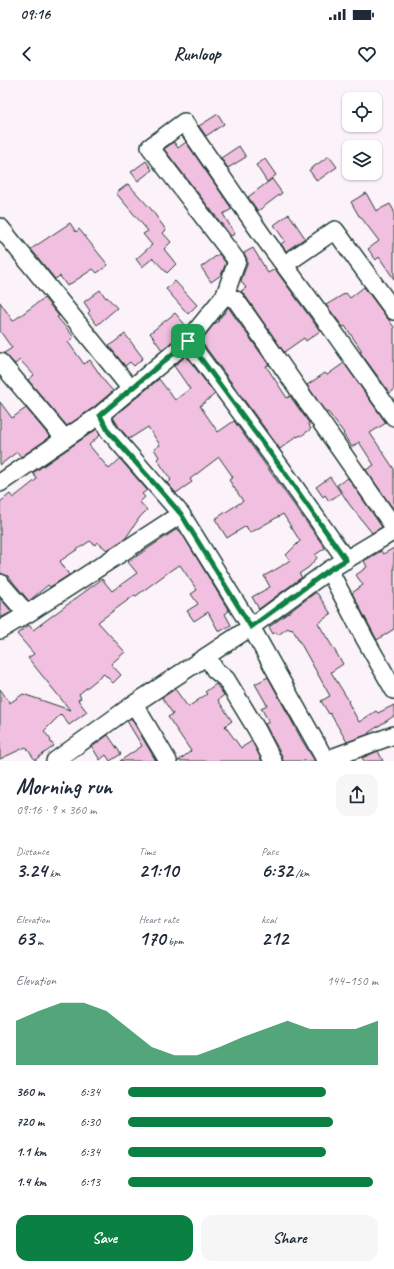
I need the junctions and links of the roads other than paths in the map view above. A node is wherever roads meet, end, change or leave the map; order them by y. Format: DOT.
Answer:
graph roads {
  1 [pos="0,227"];
  2 [pos="284,265"];
  3 [pos="225,295"];
  4 [pos="394,311"];
  5 [pos="188,341"];
  6 [pos="0,362"];
  7 [pos="131,389"];
  8 [pos="100,415"];
  9 [pos="394,417"];
  10 [pos="65,438"];
  11 [pos="0,483"];
  12 [pos="181,514"];
  13 [pos="394,526"];
  14 [pos="394,532"];
  15 [pos="346,560"];
  16 [pos="329,570"];
  17 [pos="0,582"];
  18 [pos="27,614"];
  19 [pos="251,627"];
  20 [pos="0,630"];
  21 [pos="207,656"];
  22 [pos="394,690"];
  23 [pos="134,704"];
  24 [pos="394,735"];
  25 [pos="55,761"];
  26 [pos="168,761"];
  27 [pos="273,761"];
  28 [pos="326,761"];
  1 -- 7 [label="street"];
  2 -- 3 [label="street"];
  2 -- 4 [label="street"];
  2 -- 9 [label="street"];
  3 -- 5 [label="street"];
  3 -- 13 [label="street"];
  5 -- 7 [label="street"];
  5 -- 15 [label="street"];
  6 -- 10 [label="street"];
  7 -- 8 [label="street"];
  8 -- 10 [label="street"];
  8 -- 12 [label="street"];
  10 -- 11 [label="street"];
  12 -- 18 [label="street"];
  12 -- 19 [label="street"];
  14 -- 15 [label="street"];
  15 -- 16 [label="street"];
  16 -- 19 [label="street"];
  16 -- 22 [label="street"];
  17 -- 18 [label="street"];
  18 -- 20 [label="street"];
  19 -- 21 [label="street"];
  19 -- 28 [label="street"];
  21 -- 23 [label="street"];
  21 -- 27 [label="street"];
  23 -- 25 [label="street"];
  23 -- 26 [label="street"];
  24 -- 28 [label="street"];
}
